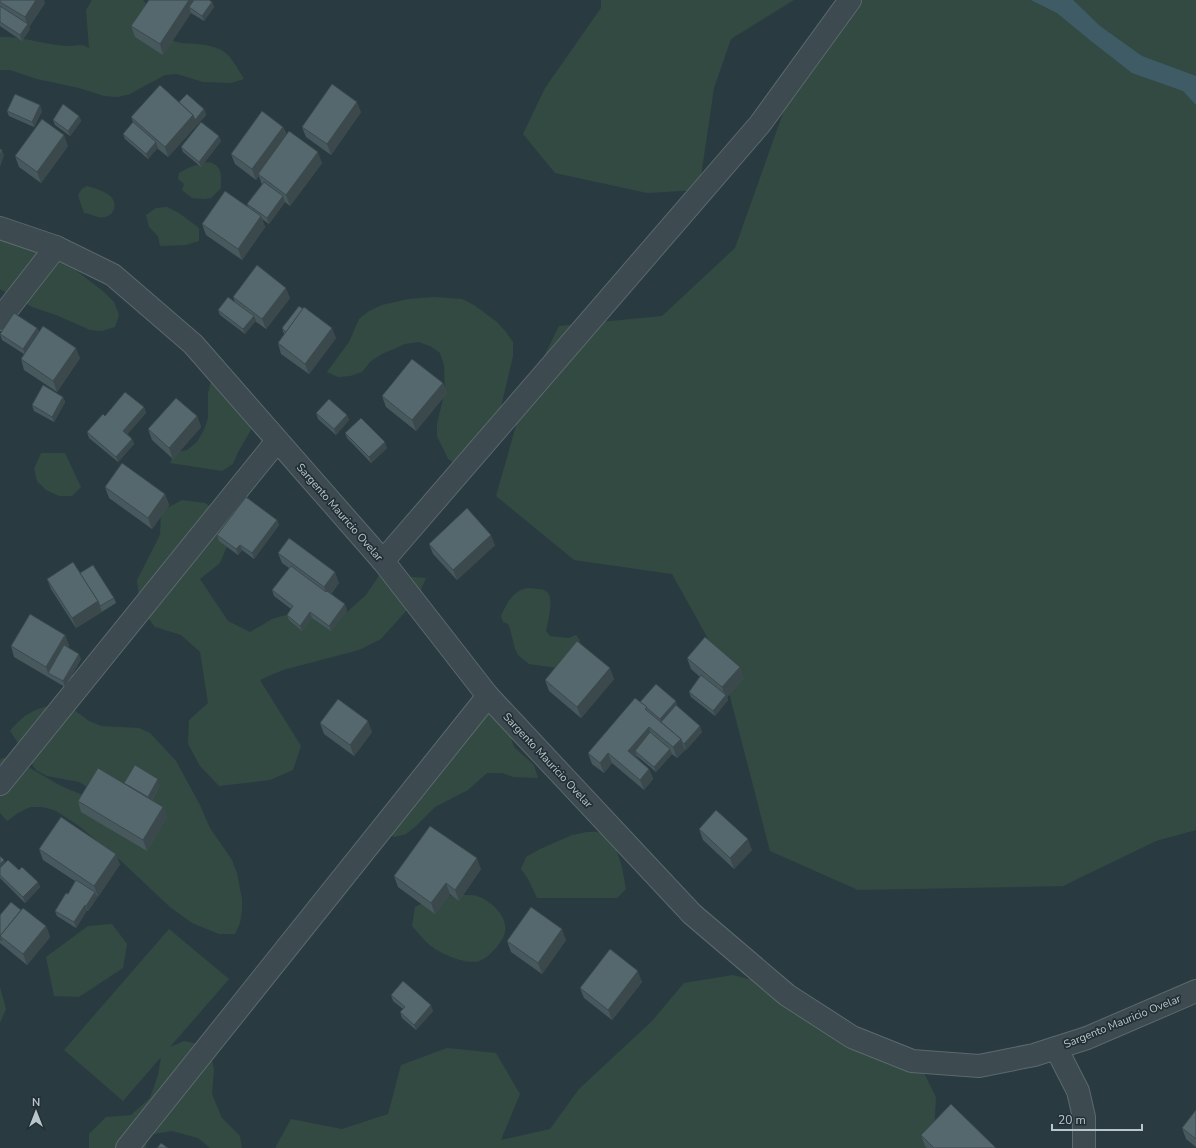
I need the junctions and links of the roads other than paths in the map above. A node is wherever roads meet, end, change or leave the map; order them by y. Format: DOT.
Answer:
graph roads {
  1 [pos="850,0"];
  2 [pos="0,228"];
  3 [pos="56,247"];
  4 [pos="0,319"];
  5 [pos="277,441"];
  6 [pos="383,561"];
  7 [pos="488,696"];
  8 [pos="0,784"];
  9 [pos="1196,991"];
  10 [pos="1056,1048"];
  11 [pos="127,1148"];
  12 [pos="1084,1148"];
  1 -- 6 [label="street"];
  2 -- 3 [label="street, Sargento Mauricio Ovelar"];
  3 -- 4 [label="street"];
  3 -- 5 [label="street, Sargento Mauricio Ovelar"];
  5 -- 6 [label="street, Sargento Mauricio Ovelar"];
  5 -- 8 [label="street"];
  6 -- 7 [label="street, Sargento Mauricio Ovelar"];
  7 -- 10 [label="street, Sargento Mauricio Ovelar"];
  7 -- 11 [label="street"];
  9 -- 10 [label="street, Sargento Mauricio Ovelar"];
  10 -- 12 [label="street"];
}
